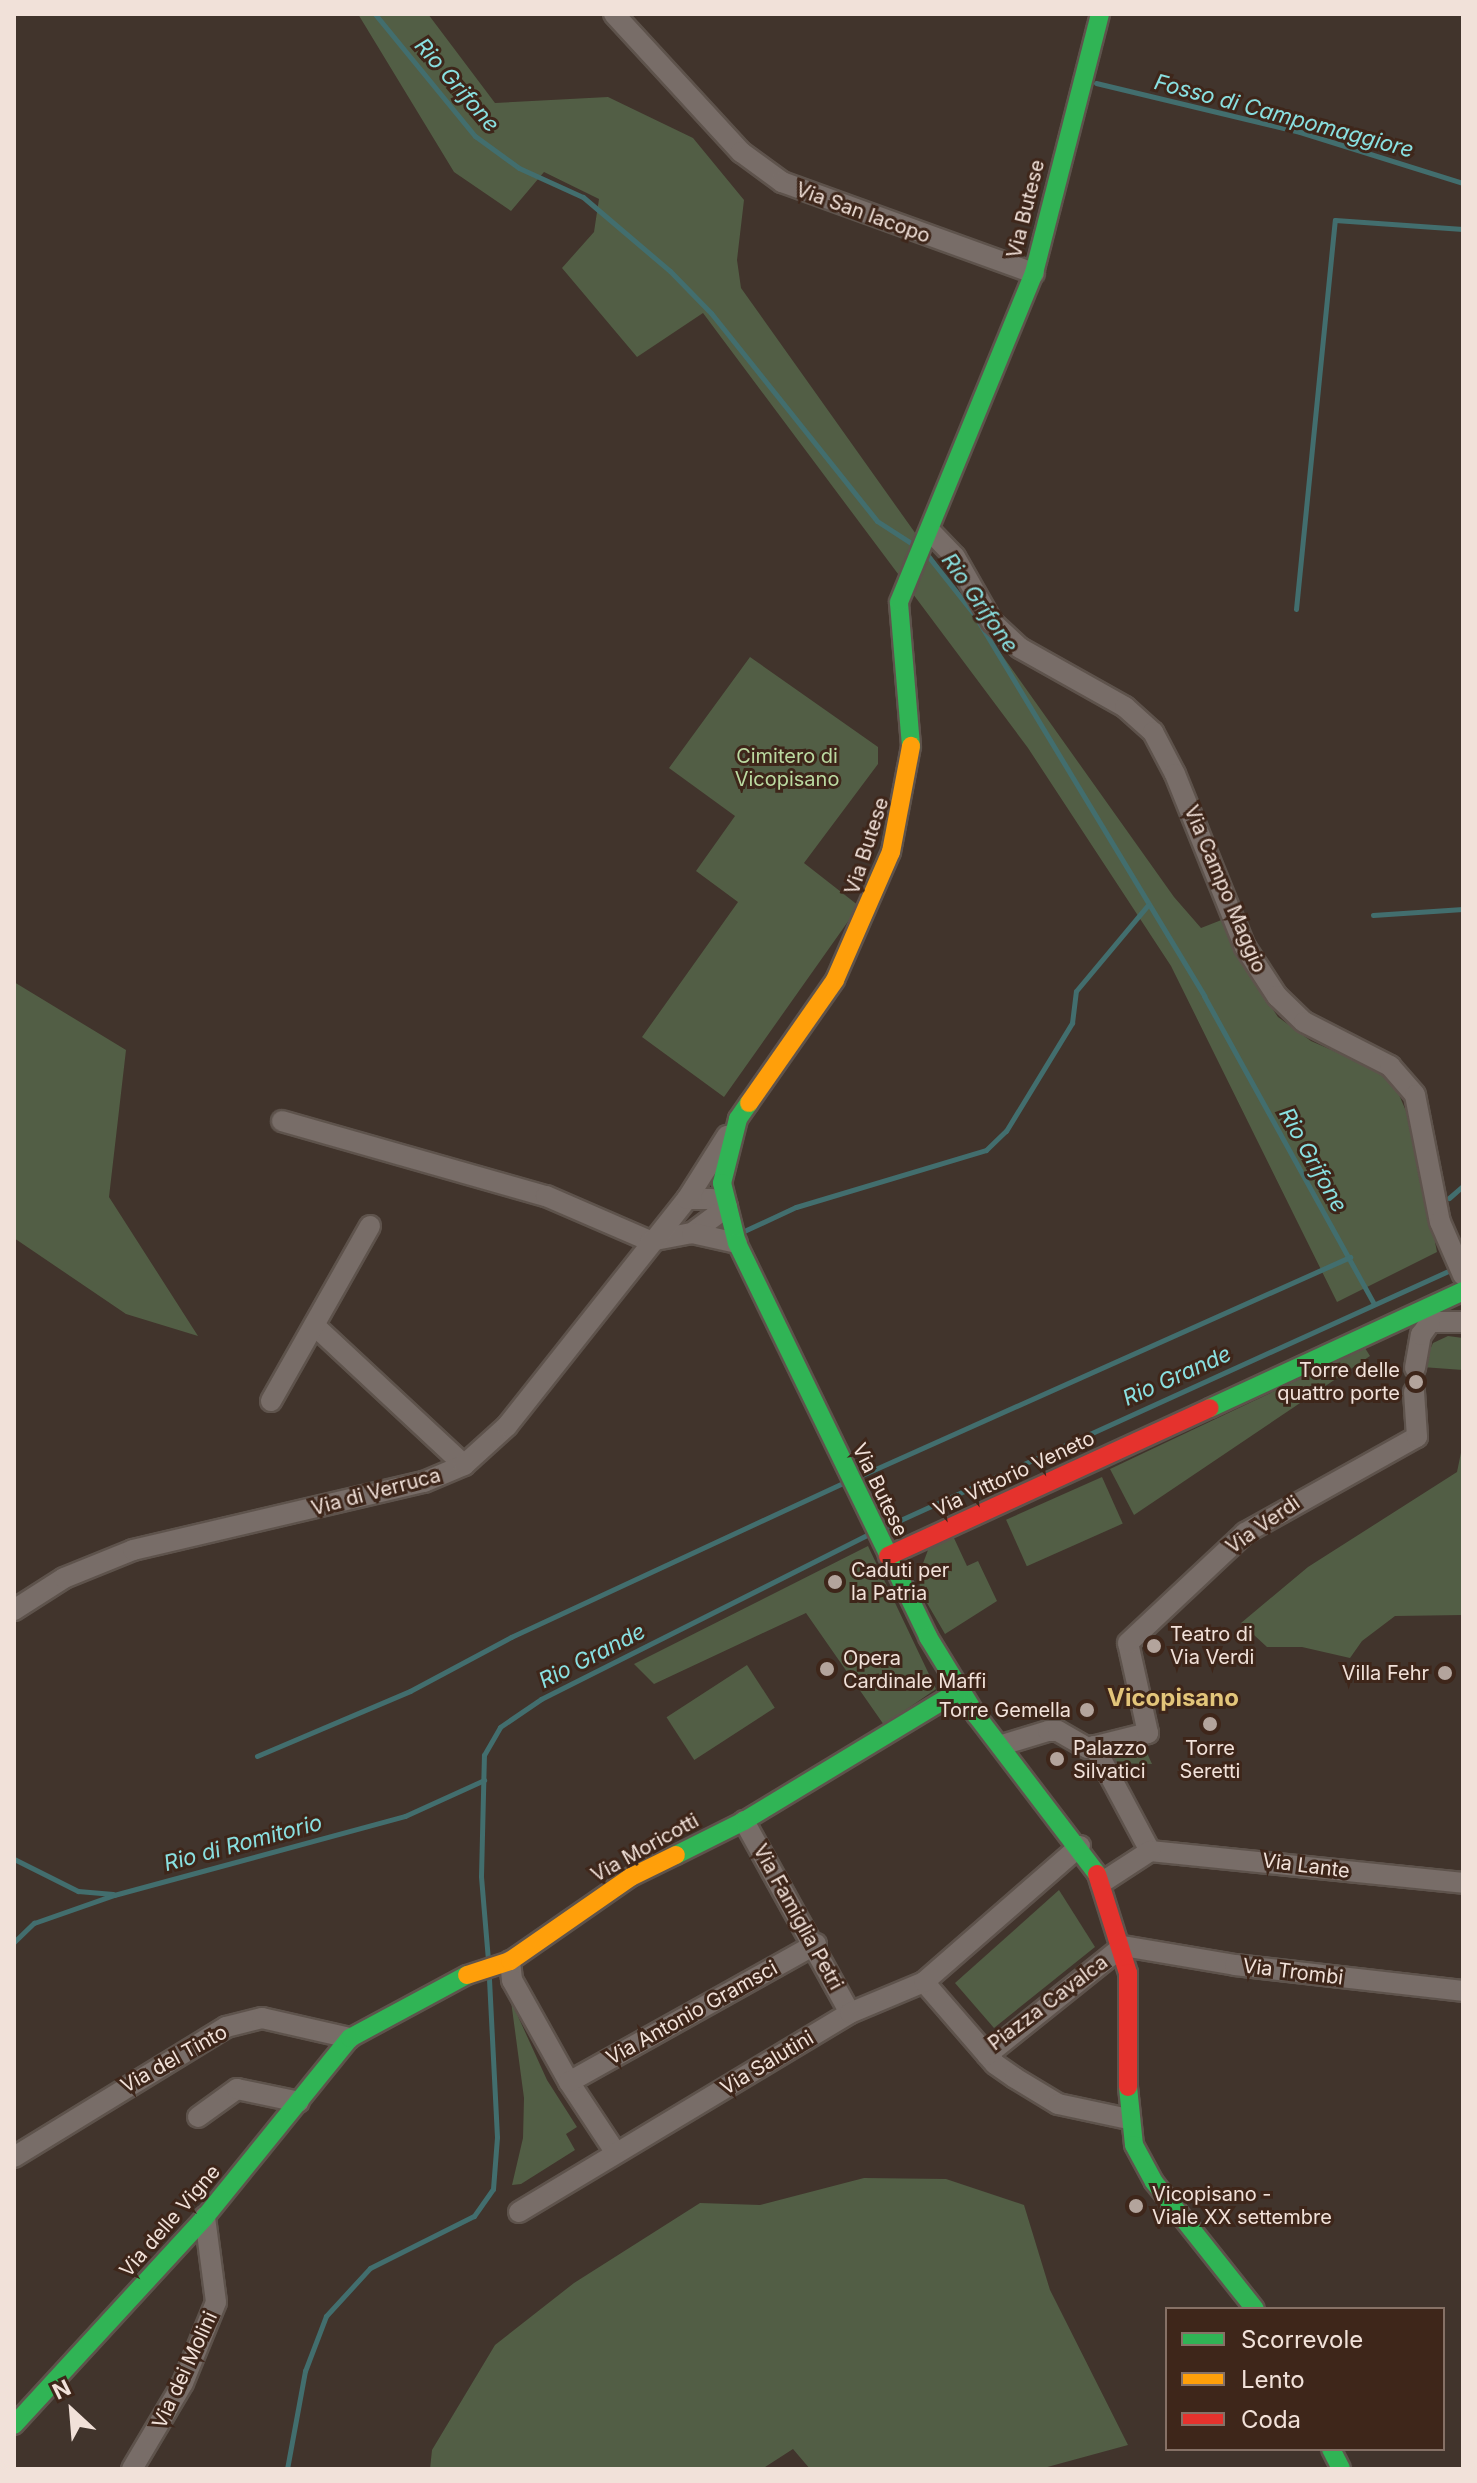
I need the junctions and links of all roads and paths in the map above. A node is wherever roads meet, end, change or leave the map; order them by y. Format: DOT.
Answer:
graph roads {
  1 [pos="614,14"];
  2 [pos="1100,14"];
  3 [pos="1034,273"];
  4 [pos="930,531"];
  5 [pos="738,1119"];
  6 [pos="282,1121"];
  7 [pos="687,1199"];
  8 [pos="727,1207"];
  9 [pos="370,1226"];
  10 [pos="692,1233"];
  11 [pos="650,1241"];
  12 [pos="737,1243"];
  13 [pos="1462,1274"];
  14 [pos="1463,1291"];
  15 [pos="1427,1315"];
  16 [pos="1463,1322"];
  17 [pos="315,1326"];
  18 [pos="1415,1368"];
  19 [pos="1414,1392"];
  20 [pos="271,1401"];
  21 [pos="464,1465"];
  22 [pos="888,1556"];
  23 [pos="14,1610"];
  24 [pos="960,1690"];
  25 [pos="1002,1745"];
  26 [pos="1094,1746"];
  27 [pos="744,1821"];
  28 [pos="1080,1846"];
  29 [pos="1150,1851"];
  30 [pos="1101,1883"];
  31 [pos="1463,1883"];
  32 [pos="816,1944"];
  33 [pos="1123,1946"];
  34 [pos="507,1962"];
  35 [pos="924,1982"];
  36 [pos="1463,1991"];
  37 [pos="850,2013"];
  38 [pos="350,2038"];
  39 [pos="987,2055"];
  40 [pos="569,2082"];
  41 [pos="299,2102"];
  42 [pos="198,2117"];
  43 [pos="1128,2119"];
  44 [pos="616,2153"];
  45 [pos="14,2157"];
  46 [pos="519,2212"];
  47 [pos="205,2217"];
  48 [pos="1253,2307"];
  49 [pos="14,2425"];
  50 [pos="1332,2451"];
  51 [pos="132,2469"];
  52 [pos="1341,2469"];
  1 -- 3 [label="street, Via San Iacopo"];
  2 -- 3 [label="street, Via Butese"];
  3 -- 4 [label="street, Via Butese"];
  4 -- 5 [label="street, Via Butese"];
  4 -- 13 [label="street, Via Campo Maggio"];
  5 -- 7 [label="street, Via di Verruca"];
  5 -- 8 [label="street, Via Butese"];
  6 -- 11 [label="street"];
  7 -- 8 [label="street"];
  7 -- 11 [label="street, Via di Verruca"];
  8 -- 10 [label="street"];
  8 -- 12 [label="street, Via Butese"];
  9 -- 17 [label="street"];
  10 -- 11 [label="street"];
  10 -- 12 [label="street"];
  11 -- 21 [label="street, Via di Verruca"];
  12 -- 22 [label="street, Via Butese"];
  14 -- 15 [label="street, Via Vittorio Veneto"];
  15 -- 16 [label="street"];
  15 -- 18 [label="street"];
  15 -- 22 [label="street, Via Vittorio Veneto"];
  17 -- 20 [label="street"];
  17 -- 21 [label="street"];
  19 -- 26 [label="street, Via Verdi"];
  21 -- 23 [label="street, Via di Verruca"];
  22 -- 24 [label="street, Via Butese"];
  24 -- 25 [label="street, Piazza Cavalca"];
  24 -- 27 [label="street, Via Moricotti"];
  25 -- 26 [label="street"];
  25 -- 28 [label="street, Piazza Cavalca"];
  26 -- 29 [label="street"];
  27 -- 32 [label="street, Via Famiglia Petri"];
  27 -- 34 [label="street, Via Moricotti"];
  28 -- 30 [label="street, Piazza Cavalca"];
  28 -- 35 [label="street"];
  29 -- 30 [label="street"];
  29 -- 31 [label="street, Via Lante"];
  30 -- 33 [label="street, Piazza Cavalca"];
  32 -- 37 [label="street, Via Famiglia Petri"];
  32 -- 40 [label="street, Via Antonio Gramsci"];
  33 -- 36 [label="street, Via Trombi"];
  33 -- 39 [label="street, Piazza Cavalca"];
  33 -- 43 [label="street"];
  34 -- 38 [label="street, Via Moricotti"];
  34 -- 40 [label="street"];
  35 -- 37 [label="street, Via Salutini"];
  35 -- 39 [label="street, Piazza Cavalca"];
  37 -- 44 [label="street, Via Salutini"];
  38 -- 41 [label="street, Via delle Vigne"];
  38 -- 45 [label="street, Via del Tinto"];
  39 -- 43 [label="street"];
  40 -- 44 [label="street"];
  41 -- 42 [label="street"];
  41 -- 47 [label="street, Via delle Vigne"];
  43 -- 48 [label="street"];
  44 -- 46 [label="street, Via Salutini"];
  47 -- 49 [label="street, Via delle Vigne"];
  47 -- 51 [label="street, Via dei Molini"];
  50 -- 52 [label="street"];
}
